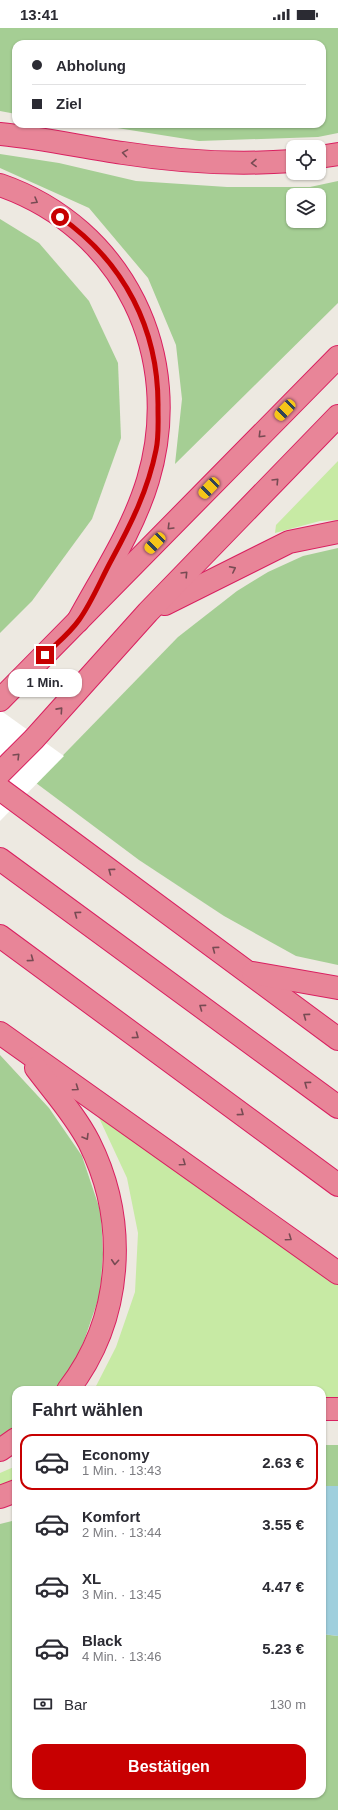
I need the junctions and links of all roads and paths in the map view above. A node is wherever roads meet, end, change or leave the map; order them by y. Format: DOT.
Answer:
graph roads {
  1 [pos="0,134"];
  2 [pos="338,154"];
  3 [pos="326,156"];
  4 [pos="286,162"];
  5 [pos="0,185"];
  6 [pos="338,357"];
  7 [pos="338,416"];
  8 [pos="338,532"];
  9 [pos="148,612"];
  10 [pos="78,621"];
  11 [pos="0,700"];
  12 [pos="0,773"];
  13 [pos="0,789"];
  14 [pos="0,859"];
  15 [pos="0,936"];
  16 [pos="246,972"];
  17 [pos="338,988"];
  18 [pos="0,1033"];
  19 [pos="338,1039"];
  20 [pos="22,1049"];
  21 [pos="338,1107"];
  22 [pos="338,1185"];
  23 [pos="338,1273"];
  24 [pos="71,1386"];
  25 [pos="326,1409"];
  26 [pos="338,1409"];
  27 [pos="12,1442"];
  28 [pos="0,1450"];
  29 [pos="12,1492"];
  30 [pos="0,1497"];
  4 -- 1 [label="highway, one-way"];
  2 -- 3 [label="highway"];
  5 -- 10 [label="highway, one-way"];
  6 -- 10 [label="highway, one-way"];
  9 -- 7 [label="highway, one-way"];
  9 -- 8 [label="highway, one-way"];
  12 -- 9 [label="highway, one-way"];
  10 -- 11 [label="highway"];
  16 -- 13 [label="highway, one-way"];
  21 -- 14 [label="highway, one-way"];
  15 -- 22 [label="highway, one-way"];
  16 -- 17 [label="highway"];
  19 -- 16 [label="highway, one-way"];
  18 -- 20 [label="highway"];
  20 -- 23 [label="highway, one-way"];
  20 -- 24 [label="highway, one-way"];
  25 -- 26 [label="highway"];
  27 -- 28 [label="highway"];
  29 -- 30 [label="highway"];
}
